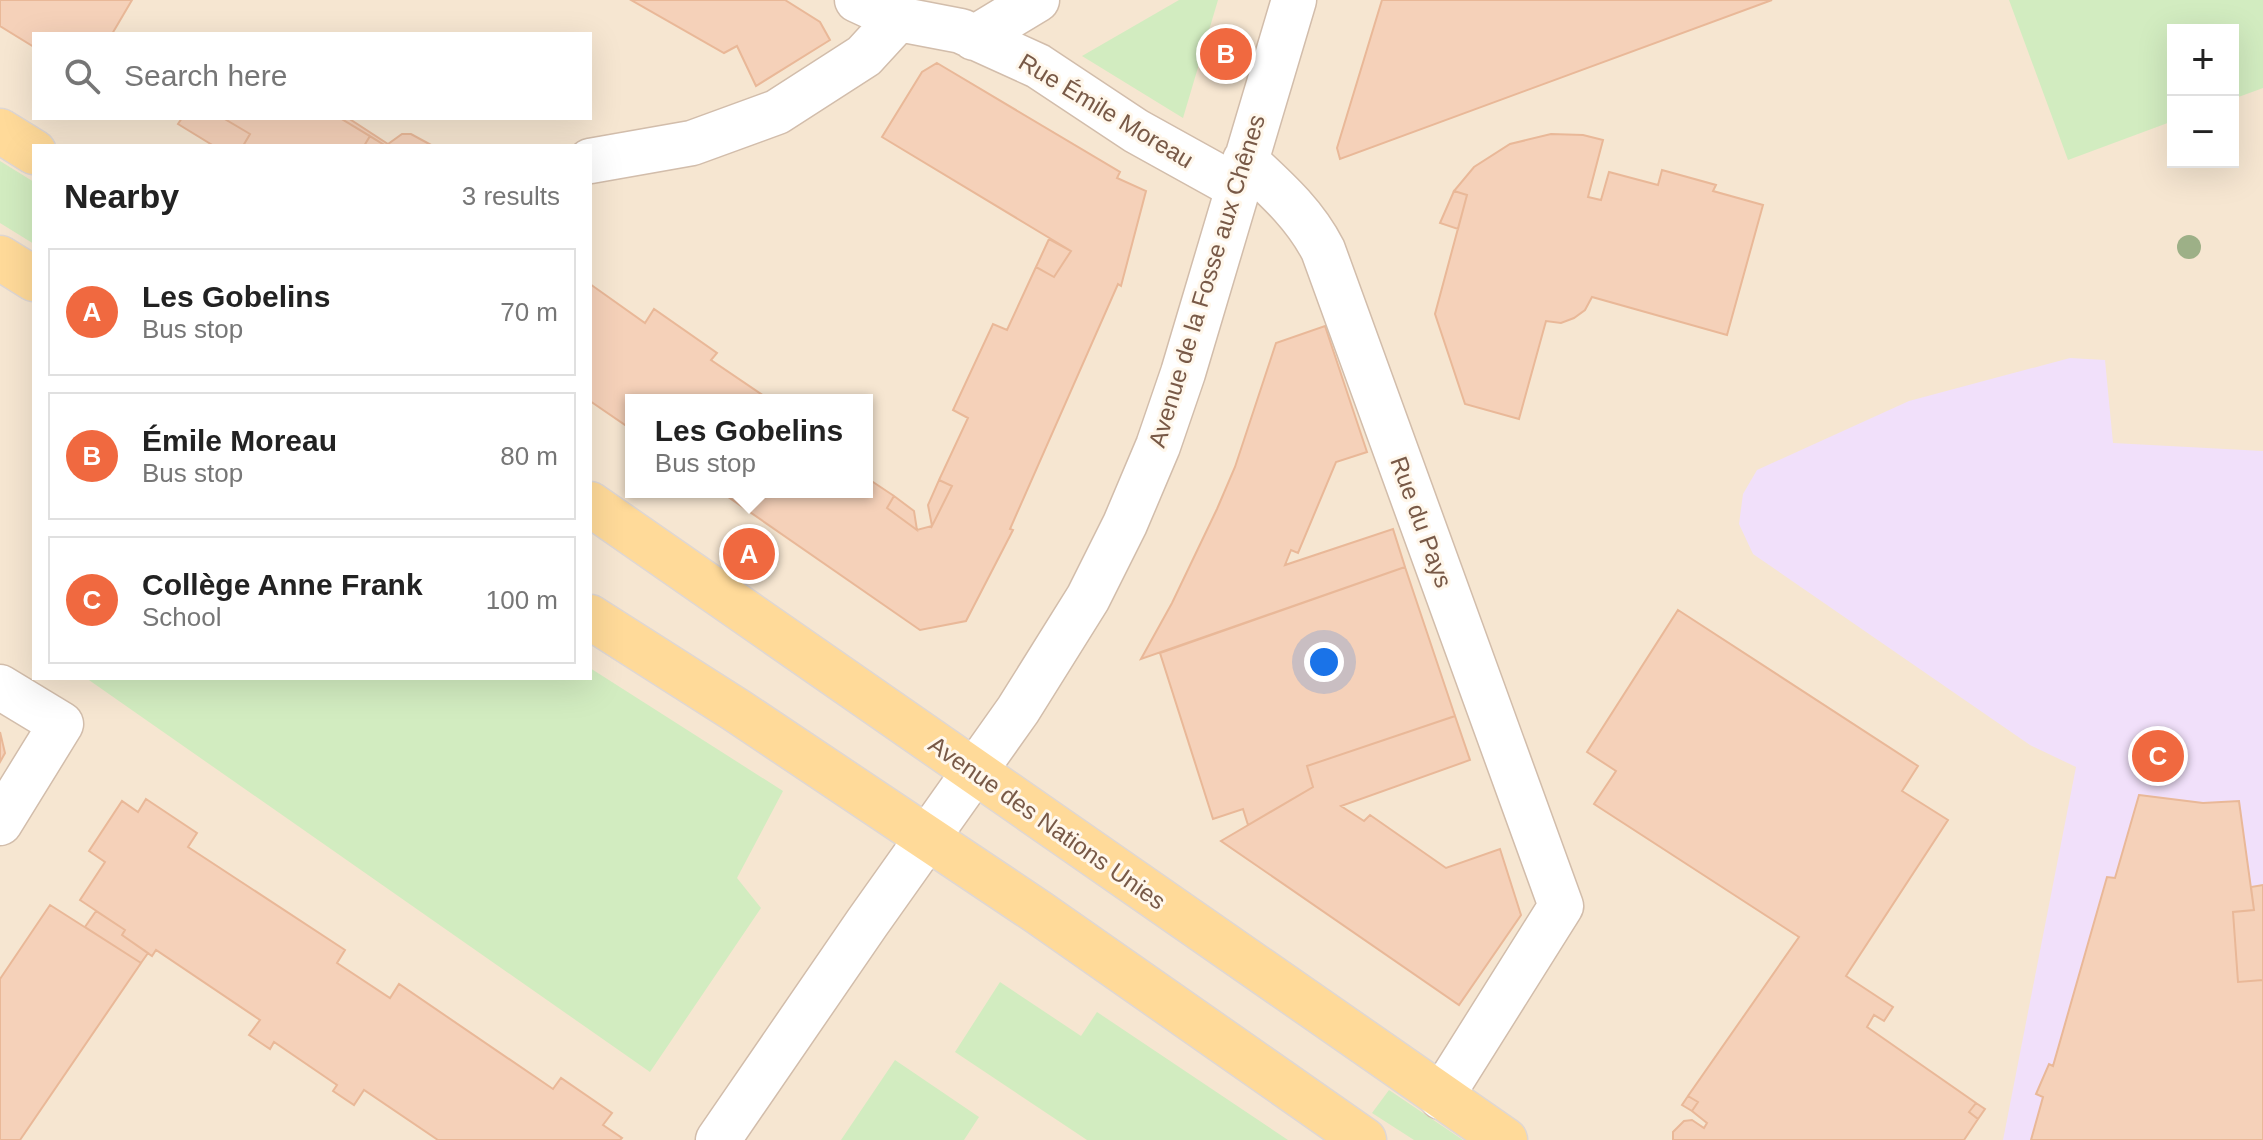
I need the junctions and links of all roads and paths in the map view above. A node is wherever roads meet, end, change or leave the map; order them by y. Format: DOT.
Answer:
graph roads {
  1 [pos="857,0"];
  2 [pos="1037,0"];
  3 [pos="1294,0"];
  4 [pos="898,19"];
  5 [pos="974,38"];
  6 [pos="0,131"];
  7 [pos="32,151"];
  8 [pos="592,161"];
  9 [pos="1241,173"];
  10 [pos="0,258"];
  11 [pos="32,278"];
  12 [pos="592,505"];
  13 [pos="592,618"];
  14 [pos="0,687"];
  15 [pos="975,772"];
  16 [pos="0,823"];
  17 [pos="926,839"];
  18 [pos="1441,1097"];
  19 [pos="718,1140"];
  20 [pos="1364,1140"];
  21 [pos="1505,1140"];
  1 -- 4 [label="street, Rue Émile Moreau"];
  2 -- 5 [label="street"];
  3 -- 9 [label="street, Avenue de la Fosse aux Chênes"];
  4 -- 5 [label="street, Rue Émile Moreau"];
  4 -- 8 [label="street"];
  5 -- 9 [label="street, Rue Émile Moreau"];
  6 -- 7 [label="main road"];
  9 -- 15 [label="street, Avenue de la Fosse aux Chênes"];
  9 -- 18 [label="street, Rue du Pays"];
  10 -- 11 [label="main road"];
  12 -- 15 [label="main road, Avenue des Nations Unies"];
  13 -- 17 [label="main road"];
  14 -- 16 [label="street"];
  15 -- 17 [label="street, Avenue de la Fosse aux Chênes"];
  15 -- 18 [label="main road, Avenue des Nations Unies"];
  17 -- 19 [label="street, Avenue de la Fosse aux Chênes"];
  17 -- 20 [label="main road"];
  18 -- 21 [label="main road, Avenue des Nations Unies"];
}
